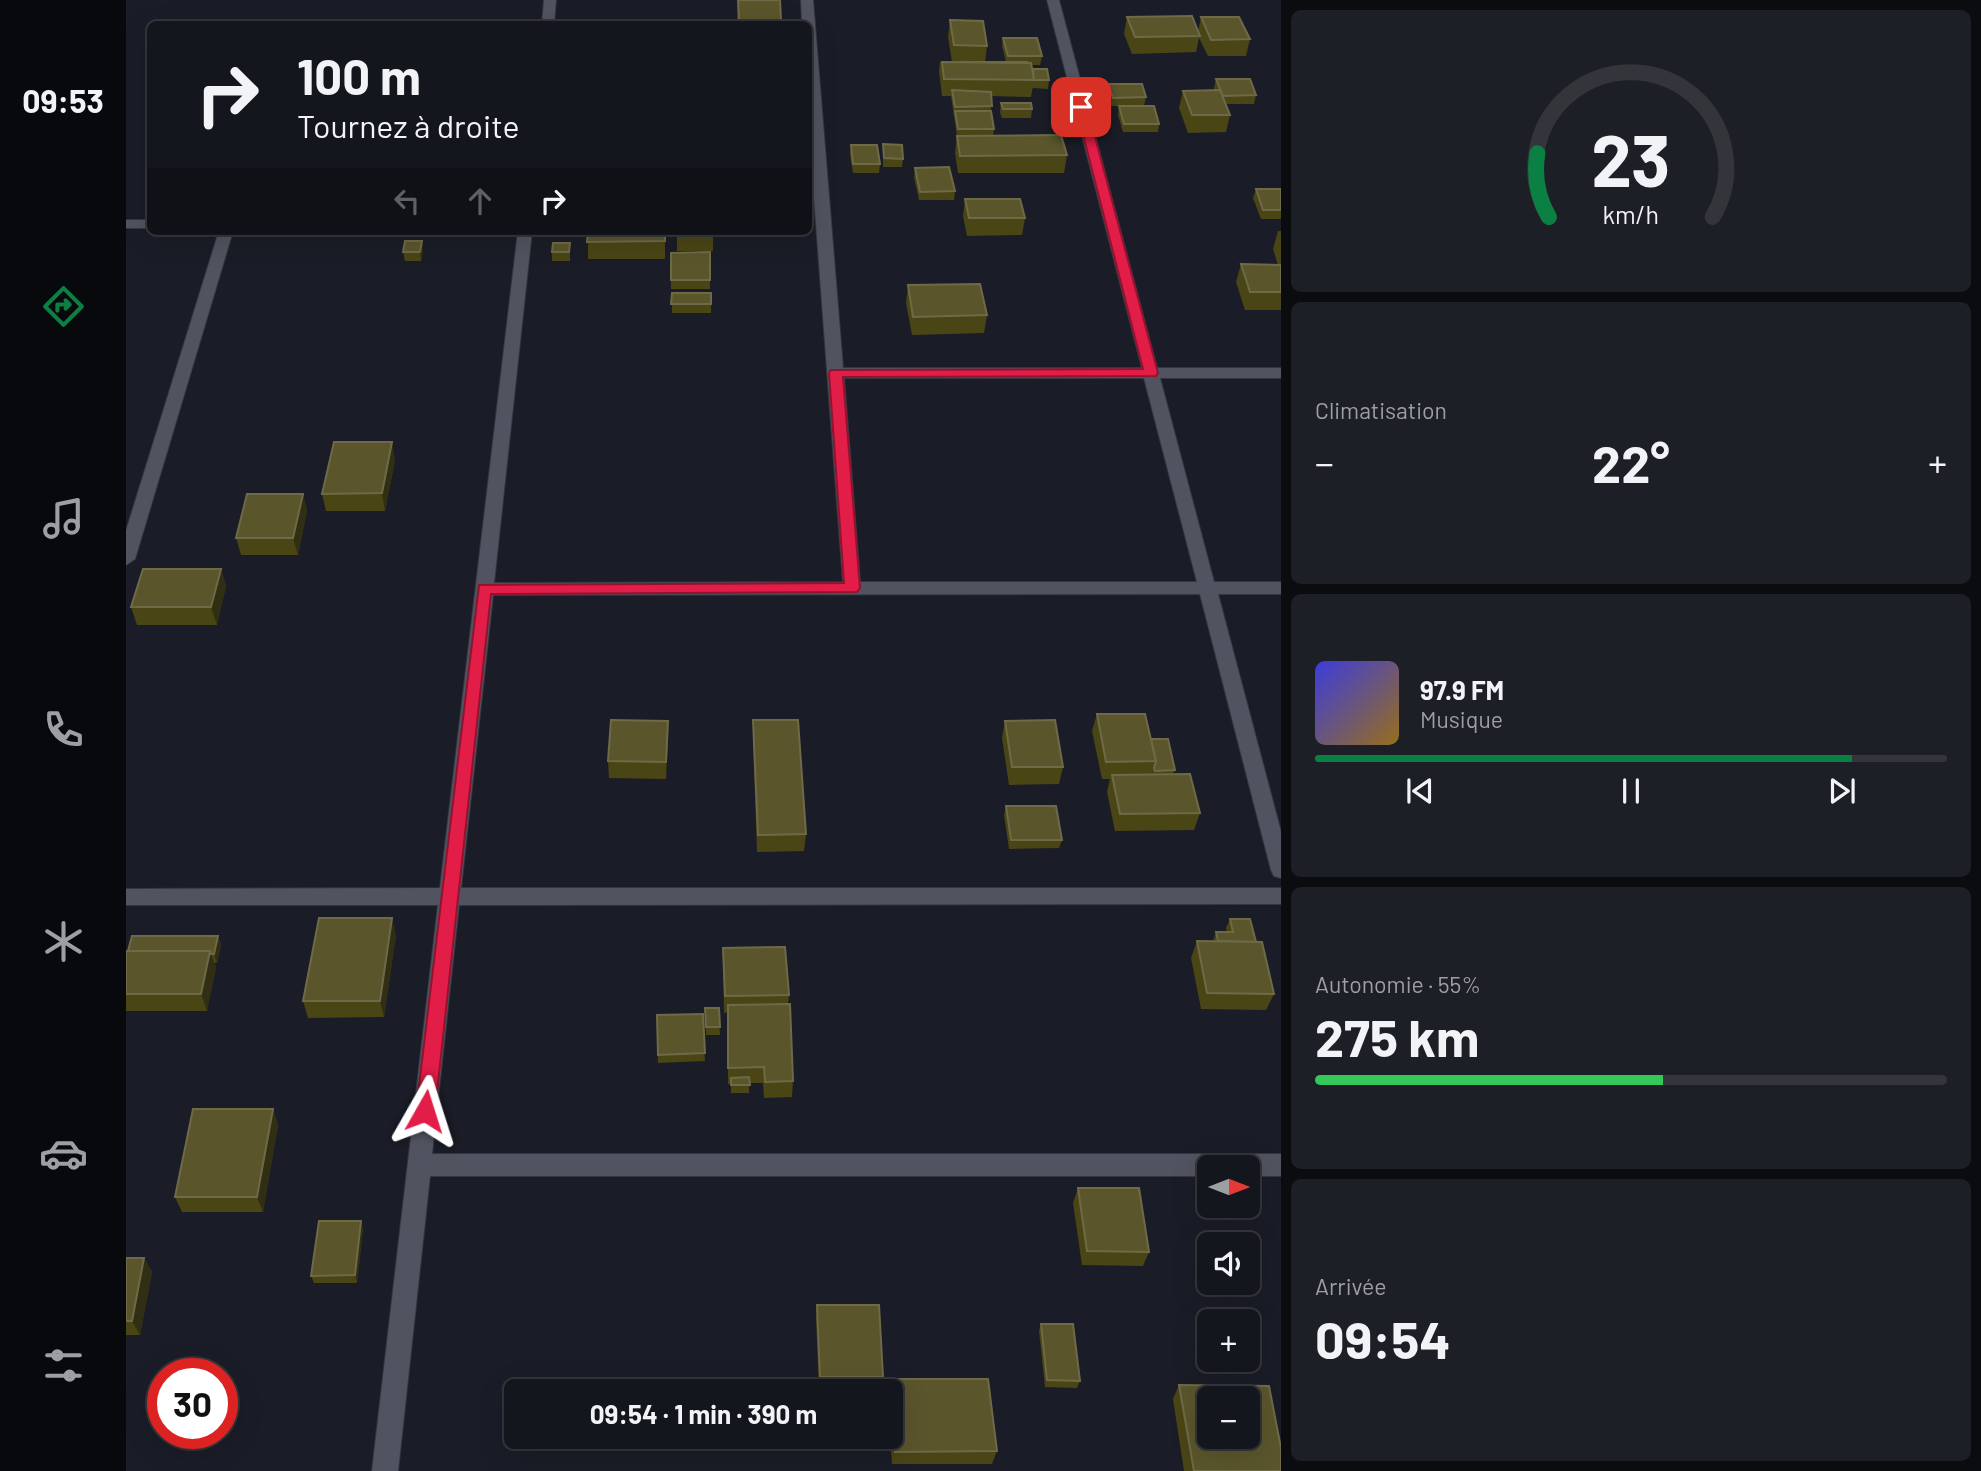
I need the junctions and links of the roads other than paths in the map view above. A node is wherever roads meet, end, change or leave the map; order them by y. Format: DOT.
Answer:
graph roads {
  1 [pos="550,0"];
  2 [pos="807,0"];
  3 [pos="1053,0"];
  4 [pos="548,21"];
  5 [pos="808,21"];
  6 [pos="812,122"];
  7 [pos="815,195"];
  8 [pos="126,224"];
  9 [pos="147,225"];
  10 [pos="225,235"];
  11 [pos="524,235"];
  12 [pos="836,373"];
  13 [pos="1151,373"];
  14 [pos="1281,373"];
  15 [pos="126,559"];
  16 [pos="852,588"];
  17 [pos="1208,588"];
  18 [pos="1281,588"];
  19 [pos="484,589"];
  20 [pos="1281,870"];
  21 [pos="1281,896"];
  22 [pos="126,897"];
  23 [pos="450,897"];
  24 [pos="419,1165"];
  25 [pos="1281,1165"];
  26 [pos="385,1471"];
  1 -- 4 [label="street"];
  2 -- 5 [label="street"];
  3 -- 13 [label="street"];
  6 -- 7 [label="street"];
  7 -- 12 [label="street"];
  8 -- 9 [label="street"];
  10 -- 15 [label="street"];
  11 -- 19 [label="street"];
  12 -- 13 [label="street"];
  12 -- 16 [label="street"];
  13 -- 14 [label="street"];
  13 -- 17 [label="street"];
  16 -- 17 [label="street"];
  16 -- 19 [label="street"];
  17 -- 18 [label="street"];
  17 -- 20 [label="street"];
  19 -- 23 [label="street"];
  21 -- 23 [label="street"];
  22 -- 23 [label="street"];
  23 -- 24 [label="street"];
  24 -- 25 [label="street"];
  24 -- 26 [label="street"];
}
